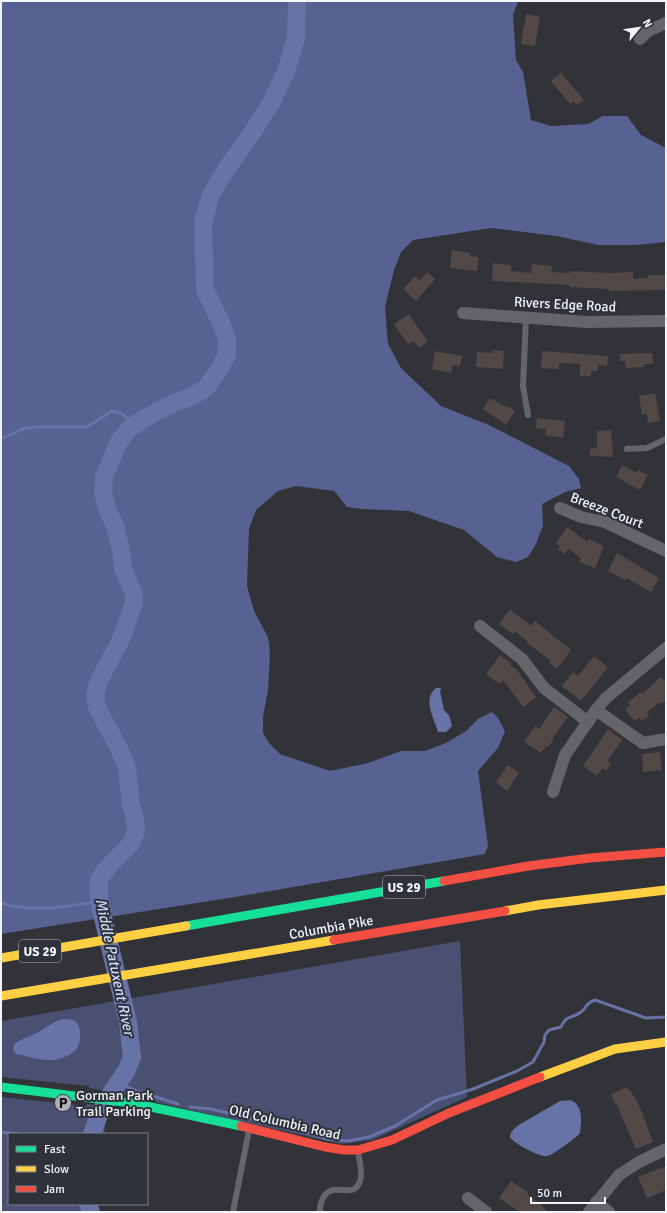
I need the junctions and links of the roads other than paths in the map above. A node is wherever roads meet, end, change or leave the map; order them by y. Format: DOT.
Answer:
graph roads {
  1 [pos="666,23"];
  2 [pos="640,39"];
  3 [pos="463,313"];
  4 [pos="526,318"];
  5 [pos="666,321"];
  6 [pos="528,415"];
  7 [pos="666,439"];
  8 [pos="627,449"];
  9 [pos="560,508"];
  10 [pos="666,551"];
  11 [pos="480,626"];
  12 [pos="666,648"];
  13 [pos="596,710"];
  14 [pos="588,722"];
  15 [pos="666,739"];
  16 [pos="553,792"];
  17 [pos="666,852"];
  18 [pos="666,890"];
  19 [pos="1,958"];
  20 [pos="1,996"];
  21 [pos="666,1042"];
  22 [pos="1,1087"];
  23 [pos="250,1128"];
  24 [pos="666,1149"];
  25 [pos="358,1150"];
  26 [pos="468,1198"];
  27 [pos="592,1207"];
  28 [pos="233,1212"];
  29 [pos="320,1212"];
  30 [pos="486,1212"];
  31 [pos="609,1212"];
  1 -- 2 [label="street"];
  3 -- 4 [label="street, Rivers Edge Road"];
  4 -- 5 [label="street, Rivers Edge Road"];
  4 -- 6 [label="lane"];
  7 -- 8 [label="lane"];
  9 -- 10 [label="street, Breeze Court"];
  11 -- 14 [label="street"];
  12 -- 13 [label="street"];
  13 -- 14 [label="street"];
  13 -- 15 [label="street"];
  14 -- 16 [label="street"];
  17 -- 19 [label="main road, Columbia Pike / US 29"];
  18 -- 20 [label="main road, Columbia Pike"];
  21 -- 25 [label="main road, Old Columbia Road"];
  22 -- 23 [label="main road, Old Columbia Road"];
  23 -- 25 [label="main road, Old Columbia Road"];
  23 -- 28 [label="lane"];
  24 -- 27 [label="street"];
  25 -- 29 [label="lane"];
  26 -- 30 [label="street"];
  27 -- 31 [label="street"];
}
